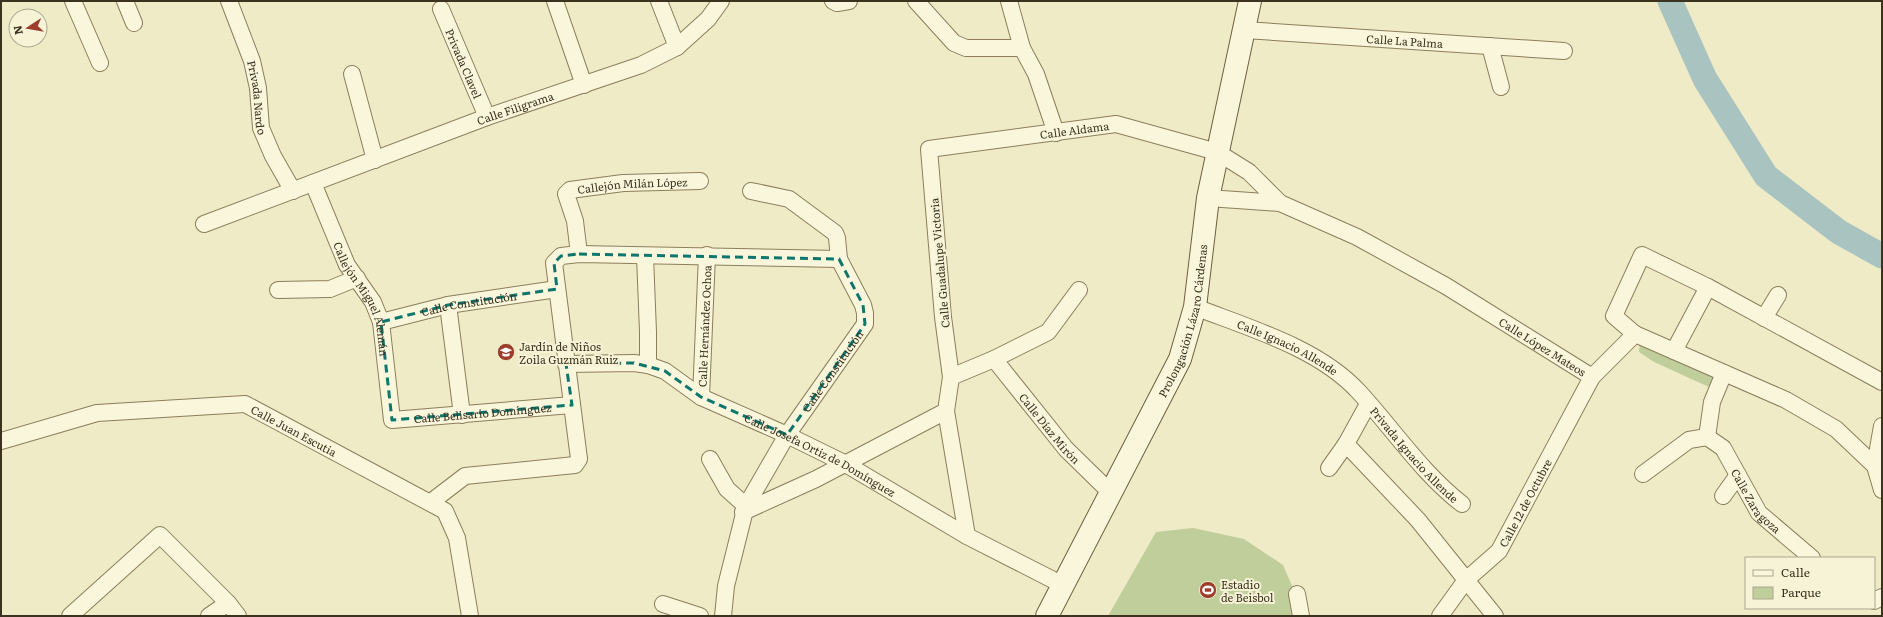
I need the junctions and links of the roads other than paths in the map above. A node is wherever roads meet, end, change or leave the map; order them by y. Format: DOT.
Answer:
graph roads {
  1 [pos="73,1"];
  2 [pos="125,1"];
  3 [pos="229,1"];
  4 [pos="555,1"];
  5 [pos="659,1"];
  6 [pos="720,1"];
  7 [pos="833,1"];
  8 [pos="849,1"];
  9 [pos="916,1"];
  10 [pos="1009,1"];
  11 [pos="1250,1"];
  12 [pos="441,9"];
  13 [pos="134,23"];
  14 [pos="1244,30"];
  15 [pos="1490,46"];
  16 [pos="677,47"];
  17 [pos="1022,48"];
  18 [pos="1564,51"];
  19 [pos="100,63"];
  20 [pos="352,74"];
  21 [pos="584,85"];
  22 [pos="1501,87"];
  23 [pos="487,117"];
  24 [pos="1056,133"];
  25 [pos="929,149"];
  26 [pos="1217,152"];
  27 [pos="375,160"];
  28 [pos="700,181"];
  29 [pos="313,183"];
  30 [pos="294,190"];
  31 [pos="751,191"];
  32 [pos="1208,198"];
  33 [pos="1280,203"];
  34 [pos="204,224"];
  35 [pos="579,254"];
  36 [pos="707,255"];
  37 [pos="645,256"];
  38 [pos="839,259"];
  39 [pos="356,278"];
  40 [pos="1708,287"];
  41 [pos="557,289"];
  42 [pos="278,290"];
  43 [pos="1079,290"];
  44 [pos="1778,295"];
  45 [pos="448,305"];
  46 [pos="1195,307"];
  47 [pos="1764,318"];
  48 [pos="381,322"];
  49 [pos="1635,334"];
  50 [pos="1674,351"];
  51 [pos="994,359"];
  52 [pos="566,364"];
  53 [pos="648,364"];
  54 [pos="1724,373"];
  55 [pos="1592,377"];
  56 [pos="951,378"];
  57 [pos="1882,382"];
  58 [pos="702,397"];
  59 [pos="1368,404"];
  60 [pos="572,405"];
  61 [pos="946,411"];
  62 [pos="462,414"];
  63 [pos="392,420"];
  64 [pos="1882,426"];
  65 [pos="787,435"];
  66 [pos="1707,437"];
  67 [pos="1,441"];
  68 [pos="1346,444"];
  69 [pos="710,459"];
  70 [pos="844,463"];
  71 [pos="1875,466"];
  72 [pos="1329,468"];
  73 [pos="1642,474"];
  74 [pos="1738,475"];
  75 [pos="1882,490"];
  76 [pos="1111,493"];
  77 [pos="1723,496"];
  78 [pos="431,502"];
  79 [pos="1462,504"];
  80 [pos="744,509"];
  81 [pos="967,536"];
  82 [pos="1811,557"];
  83 [pos="1466,580"];
  84 [pos="1063,585"];
  85 [pos="1297,594"];
  86 [pos="228,603"];
  87 [pos="663,604"];
  88 [pos="70,616"];
  89 [pos="209,616"];
  90 [pos="238,616"];
  91 [pos="470,616"];
  92 [pos="700,616"];
  93 [pos="723,616"];
  94 [pos="1047,616"];
  95 [pos="1301,616"];
  96 [pos="1440,616"];
  97 [pos="1495,616"];
  1 -- 19 [label="street"];
  2 -- 13 [label="street"];
  3 -- 30 [label="street, Privada Nardo"];
  4 -- 21 [label="street"];
  5 -- 16 [label="street"];
  6 -- 16 [label="street, Calle Filigrama"];
  7 -- 8 [label="street"];
  9 -- 17 [label="street"];
  10 -- 17 [label="street"];
  11 -- 14 [label="main road, Prolongación Lázaro Cárdenas"];
  12 -- 23 [label="street, Privada Clavel"];
  14 -- 15 [label="street, Calle La Palma"];
  14 -- 26 [label="main road, Prolongación Lázaro Cárdenas"];
  15 -- 18 [label="street, Calle La Palma"];
  15 -- 22 [label="street"];
  16 -- 21 [label="street, Calle Filigrama"];
  17 -- 24 [label="street"];
  20 -- 27 [label="street"];
  21 -- 23 [label="street, Calle Filigrama"];
  23 -- 27 [label="street, Calle Filigrama"];
  24 -- 25 [label="street, Calle Aldama"];
  24 -- 26 [label="street, Calle Aldama"];
  25 -- 56 [label="street, Calle Guadalupe Victoria"];
  26 -- 32 [label="main road, Prolongación Lázaro Cárdenas"];
  26 -- 33 [label="street, Calle López Mateos"];
  27 -- 29 [label="street, Calle Filigrama"];
  28 -- 35 [label="street, Callejón Milán López"];
  29 -- 30 [label="street, Calle Filigrama"];
  29 -- 39 [label="street, Callejón Miguel Alemán"];
  30 -- 34 [label="street, Calle Filigrama"];
  31 -- 38 [label="street"];
  32 -- 33 [label="street, Calle López Mateos"];
  32 -- 46 [label="main road, Prolongación Lázaro Cárdenas"];
  33 -- 55 [label="street, Calle López Mateos"];
  35 -- 37 [label="street"];
  35 -- 41 [label="street"];
  36 -- 37 [label="street"];
  36 -- 38 [label="street"];
  36 -- 58 [label="street, Calle Hernández Ochoa"];
  37 -- 53 [label="street"];
  38 -- 65 [label="street, Calle Constitución"];
  39 -- 42 [label="street"];
  39 -- 48 [label="street, Callejón Miguel Alemán"];
  40 -- 47 [label="street"];
  40 -- 49 [label="street"];
  40 -- 50 [label="street"];
  41 -- 45 [label="street, Calle Constitución"];
  41 -- 52 [label="street"];
  43 -- 51 [label="street"];
  44 -- 47 [label="street"];
  45 -- 48 [label="street, Calle Constitución"];
  45 -- 62 [label="street"];
  46 -- 59 [label="street, Calle Ignacio Allende"];
  46 -- 76 [label="main road, Prolongación Lázaro Cárdenas"];
  47 -- 57 [label="street"];
  48 -- 63 [label="street, Callejón Miguel Alemán"];
  49 -- 50 [label="street"];
  49 -- 55 [label="street, Calle López Mateos"];
  50 -- 54 [label="street"];
  51 -- 56 [label="street"];
  51 -- 76 [label="street, Calle Díaz Mirón"];
  52 -- 53 [label="street, Calle Josefa Ortiz de Domínguez"];
  52 -- 60 [label="street"];
  53 -- 58 [label="street, Calle Josefa Ortiz de Domínguez"];
  54 -- 66 [label="street"];
  54 -- 71 [label="street"];
  55 -- 83 [label="street, Calle 12 de Octubre"];
  56 -- 61 [label="street, Calle Guadalupe Victoria"];
  58 -- 65 [label="street, Calle Josefa Ortiz de Domínguez"];
  59 -- 68 [label="street"];
  59 -- 79 [label="street, Privada Ignacio Allende"];
  60 -- 62 [label="street, Calle Belisario Domínguez"];
  60 -- 78 [label="street"];
  61 -- 70 [label="street"];
  61 -- 81 [label="street"];
  62 -- 63 [label="street, Calle Belisario Domínguez"];
  64 -- 71 [label="street"];
  65 -- 70 [label="street, Calle Josefa Ortiz de Domínguez"];
  65 -- 80 [label="street, Calle Constitución"];
  66 -- 73 [label="street"];
  66 -- 74 [label="street, Calle Zaragoza"];
  67 -- 78 [label="street, Calle Juan Escutia"];
  68 -- 72 [label="street"];
  68 -- 83 [label="street"];
  69 -- 80 [label="street"];
  70 -- 80 [label="street"];
  70 -- 81 [label="street, Calle Josefa Ortiz de Domínguez"];
  71 -- 75 [label="street"];
  74 -- 77 [label="street"];
  74 -- 82 [label="street, Calle Zaragoza"];
  76 -- 84 [label="main road, Prolongación Lázaro Cárdenas"];
  78 -- 91 [label="street, Calle Juan Escutia"];
  80 -- 93 [label="street, Calle Constitución"];
  81 -- 84 [label="street, Calle Josefa Ortiz de Domínguez"];
  83 -- 96 [label="street, Calle 12 de Octubre"];
  83 -- 97 [label="street"];
  84 -- 94 [label="main road, Prolongación Lázaro Cárdenas"];
  85 -- 95 [label="street"];
  86 -- 88 [label="street"];
  86 -- 89 [label="street"];
  86 -- 90 [label="street"];
  87 -- 92 [label="street"];
}
